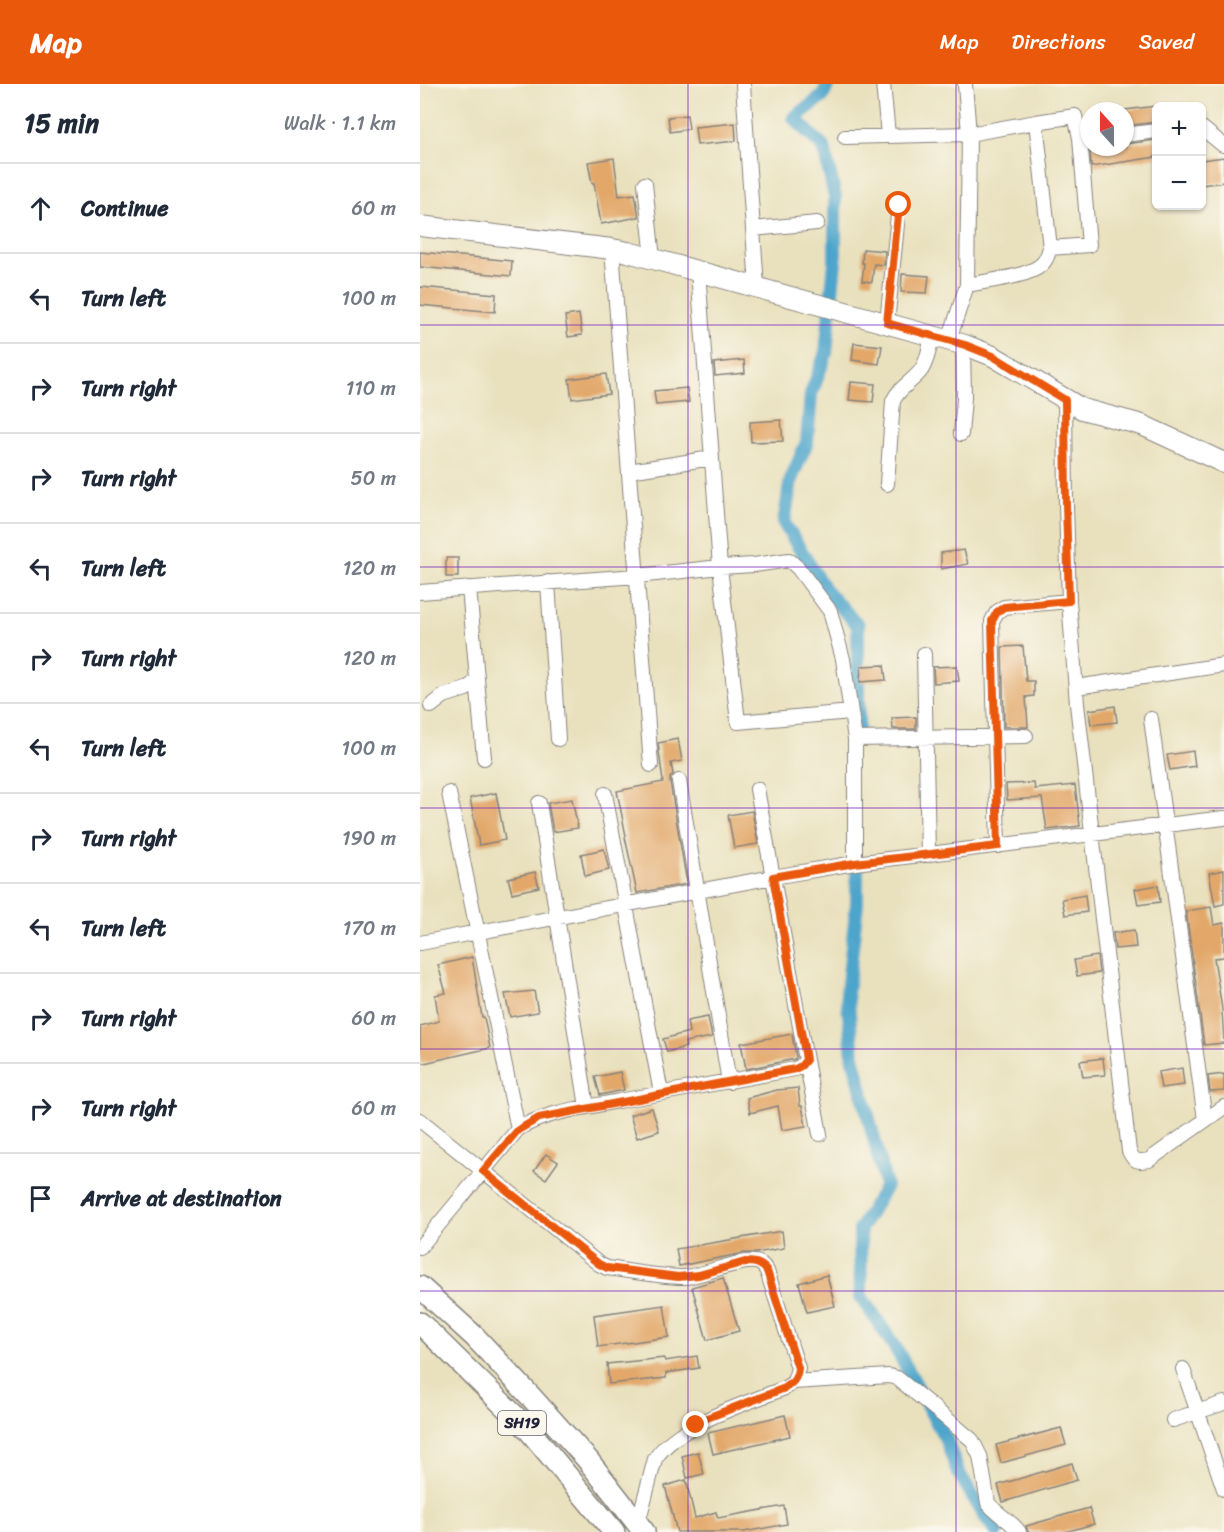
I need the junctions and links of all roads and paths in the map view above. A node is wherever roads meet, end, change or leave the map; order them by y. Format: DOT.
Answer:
graph roads {
  1 [pos="742,84"];
  2 [pos="883,84"];
  3 [pos="965,84"];
  4 [pos="1036,122"];
  5 [pos="1080,127"];
  6 [pos="1152,131"];
  7 [pos="1206,131"];
  8 [pos="969,134"];
  9 [pos="1134,134"];
  10 [pos="888,135"];
  11 [pos="845,137"];
  12 [pos="1223,145"];
  13 [pos="1086,156"];
  14 [pos="645,184"];
  15 [pos="899,205"];
  16 [pos="818,223"];
  17 [pos="420,226"];
  18 [pos="753,229"];
  19 [pos="1050,248"];
  20 [pos="612,249"];
  21 [pos="653,259"];
  22 [pos="698,271"];
  23 [pos="967,285"];
  24 [pos="757,287"];
  25 [pos="887,323"];
  26 [pos="948,340"];
  27 [pos="1065,400"];
  28 [pos="961,434"];
  29 [pos="712,458"];
  30 [pos="1224,463"];
  31 [pos="629,471"];
  32 [pos="887,484"];
  33 [pos="720,567"];
  34 [pos="637,576"];
  35 [pos="548,582"];
  36 [pos="469,588"];
  37 [pos="420,592"];
  38 [pos="1069,601"];
  39 [pos="924,654"];
  40 [pos="1224,665"];
  41 [pos="477,681"];
  42 [pos="1076,687"];
  43 [pos="430,706"];
  44 [pos="851,712"];
  45 [pos="1151,720"];
  46 [pos="996,736"];
  47 [pos="1026,736"];
  48 [pos="926,738"];
  49 [pos="558,739"];
  50 [pos="855,740"];
  51 [pos="484,758"];
  52 [pos="651,765"];
  53 [pos="679,781"];
  54 [pos="757,789"];
  55 [pos="449,793"];
  56 [pos="605,794"];
  57 [pos="539,803"];
  58 [pos="1224,819"];
  59 [pos="1166,827"];
  60 [pos="1093,835"];
  61 [pos="998,846"];
  62 [pos="928,855"];
  63 [pos="855,863"];
  64 [pos="773,877"];
  65 [pos="698,891"];
  66 [pos="626,904"];
  67 [pos="557,917"];
  68 [pos="477,932"];
  69 [pos="420,943"];
  70 [pos="806,1060"];
  71 [pos="729,1082"];
  72 [pos="661,1093"];
  73 [pos="587,1107"];
  74 [pos="1224,1107"];
  75 [pos="420,1120"];
  76 [pos="1204,1120"];
  77 [pos="518,1130"];
  78 [pos="820,1134"];
  79 [pos="483,1171"];
  80 [pos="420,1247"];
  81 [pos="420,1287"];
  82 [pos="420,1323"];
  83 [pos="1183,1370"];
  84 [pos="794,1382"];
  85 [pos="1224,1403"];
  86 [pos="1198,1412"];
  87 [pos="1173,1420"];
  88 [pos="1224,1489"];
  89 [pos="641,1527"];
  90 [pos="614,1532"];
  91 [pos="1019,1532"];
  1 -- 18 [label="street"];
  2 -- 10 [label="street"];
  3 -- 8 [label="street"];
  4 -- 5 [label="street"];
  4 -- 8 [label="street"];
  4 -- 19 [label="street"];
  6 -- 9 [label="street"];
  7 -- 12 [label="street"];
  8 -- 10 [label="street"];
  8 -- 23 [label="street"];
  10 -- 11 [label="street"];
  13 -- 19 [label="street"];
  14 -- 21 [label="street"];
  15 -- 25 [label="street"];
  16 -- 18 [label="street"];
  17 -- 20 [label="street"];
  18 -- 24 [label="street"];
  19 -- 23 [label="street"];
  20 -- 21 [label="street"];
  20 -- 31 [label="street"];
  21 -- 22 [label="street"];
  22 -- 24 [label="street"];
  22 -- 29 [label="street"];
  23 -- 26 [label="street"];
  24 -- 25 [label="street"];
  25 -- 26 [label="street"];
  26 -- 27 [label="street"];
  26 -- 28 [label="street"];
  26 -- 32 [label="street"];
  27 -- 30 [label="street"];
  27 -- 38 [label="street"];
  29 -- 31 [label="street"];
  29 -- 33 [label="street"];
  31 -- 34 [label="street"];
  33 -- 34 [label="street"];
  33 -- 44 [label="street"];
  33 -- 44 [label="street"];
  34 -- 35 [label="street"];
  34 -- 52 [label="street"];
  35 -- 36 [label="street"];
  35 -- 49 [label="street"];
  36 -- 37 [label="street"];
  36 -- 41 [label="street"];
  38 -- 42 [label="street"];
  38 -- 46 [label="street"];
  39 -- 48 [label="street"];
  40 -- 42 [label="street"];
  41 -- 43 [label="street"];
  41 -- 51 [label="street"];
  42 -- 60 [label="street"];
  44 -- 50 [label="street"];
  45 -- 59 [label="street"];
  46 -- 47 [label="street"];
  46 -- 48 [label="street"];
  46 -- 61 [label="street"];
  48 -- 50 [label="street"];
  48 -- 62 [label="street"];
  50 -- 63 [label="street"];
  53 -- 65 [label="street"];
  54 -- 64 [label="street"];
  55 -- 68 [label="street"];
  56 -- 66 [label="street"];
  57 -- 67 [label="street"];
  58 -- 59 [label="street"];
  59 -- 60 [label="street"];
  59 -- 76 [label="street"];
  60 -- 61 [label="street"];
  60 -- 76 [label="street"];
  61 -- 62 [label="street"];
  62 -- 63 [label="street"];
  63 -- 64 [label="street"];
  64 -- 65 [label="street"];
  64 -- 70 [label="street"];
  65 -- 66 [label="street"];
  65 -- 71 [label="street"];
  66 -- 67 [label="street"];
  66 -- 72 [label="street"];
  67 -- 68 [label="street"];
  67 -- 73 [label="street"];
  68 -- 69 [label="street"];
  68 -- 77 [label="street"];
  70 -- 71 [label="street"];
  70 -- 78 [label="street"];
  71 -- 72 [label="street"];
  72 -- 73 [label="street"];
  73 -- 77 [label="street"];
  74 -- 76 [label="street"];
  75 -- 79 [label="street"];
  77 -- 79 [label="street"];
  79 -- 80 [label="street"];
  79 -- 84 [label="street"];
  81 -- 89 [label="main road, SH19"];
  82 -- 90 [label="main road, SH19"];
  83 -- 86 [label="street"];
  84 -- 89 [label="street"];
  84 -- 91 [label="street"];
  85 -- 86 [label="street"];
  86 -- 87 [label="street"];
  86 -- 88 [label="street"];
}
